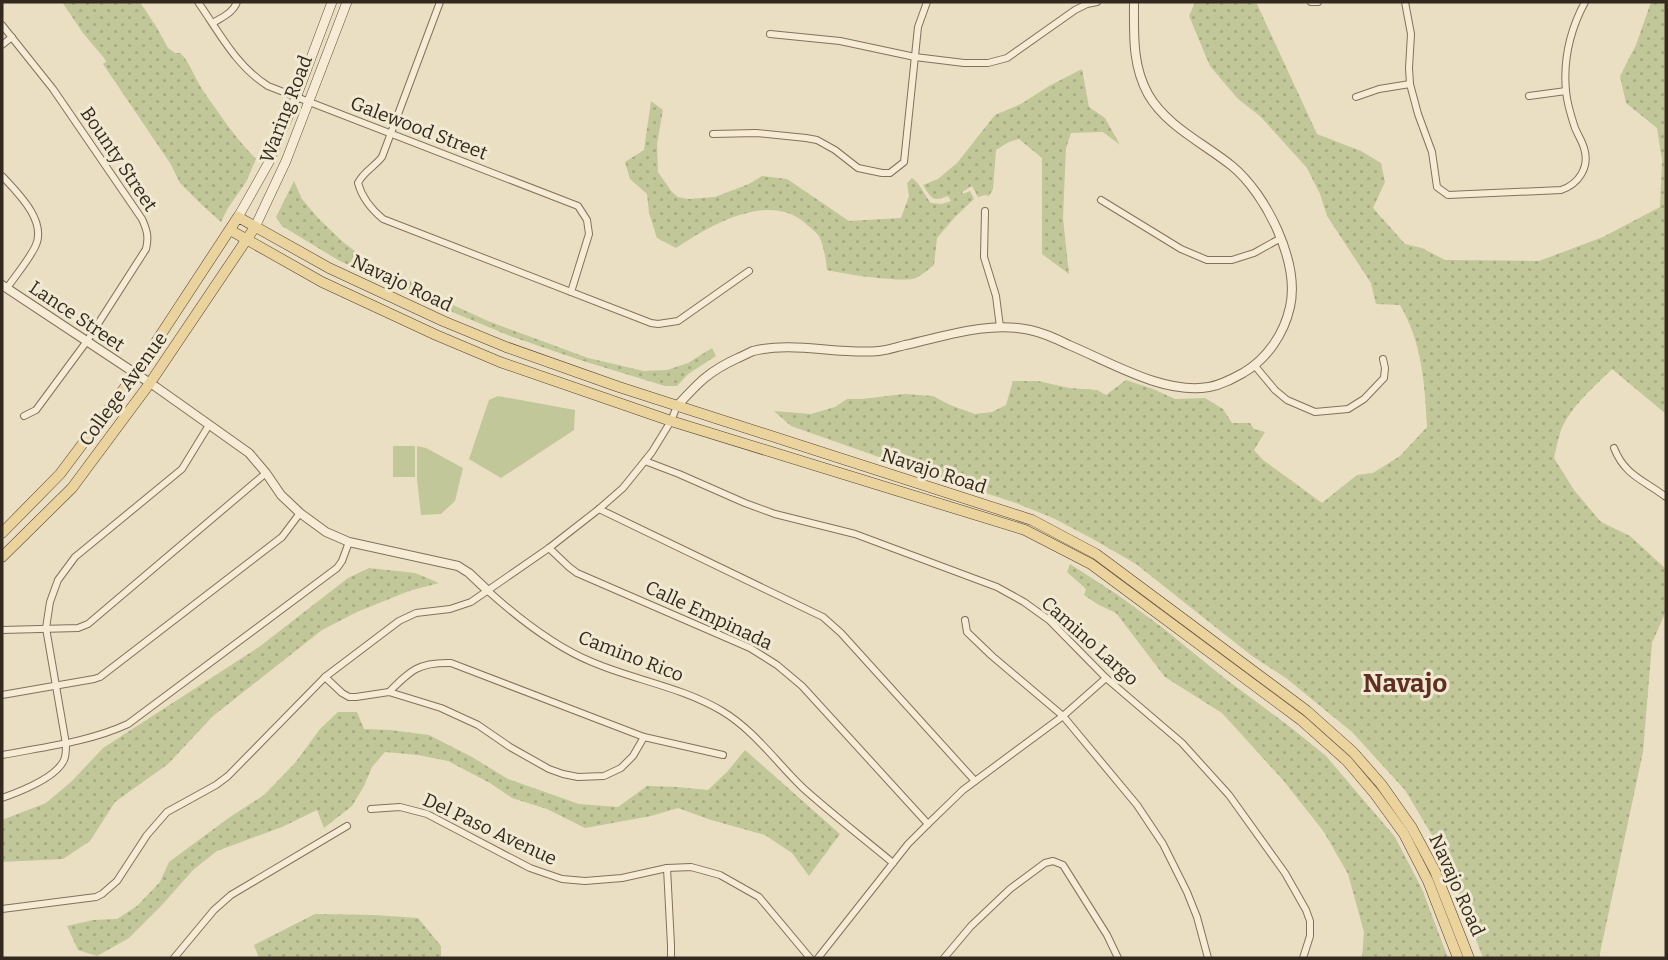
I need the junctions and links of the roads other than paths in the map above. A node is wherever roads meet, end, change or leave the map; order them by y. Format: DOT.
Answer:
graph roads {
  1 [pos="198,2"];
  2 [pos="237,2"];
  3 [pos="332,2"];
  4 [pos="346,2"];
  5 [pos="440,2"];
  6 [pos="927,2"];
  7 [pos="1097,2"];
  8 [pos="1134,2"];
  9 [pos="1311,2"];
  10 [pos="1318,2"];
  11 [pos="1405,2"];
  12 [pos="1586,2"];
  13 [pos="213,23"];
  14 [pos="2,24"];
  15 [pos="770,34"];
  16 [pos="12,37"];
  17 [pos="2,45"];
  18 [pos="915,57"];
  19 [pos="1410,84"];
  20 [pos="1566,91"];
  21 [pos="1529,96"];
  22 [pos="1356,97"];
  23 [pos="296,98"];
  24 [pos="308,103"];
  25 [pos="390,133"];
  26 [pos="713,134"];
  27 [pos="2,176"];
  28 [pos="1101,200"];
  29 [pos="985,211"];
  30 [pos="238,217"];
  31 [pos="255,227"];
  32 [pos="230,230"];
  33 [pos="1281,238"];
  34 [pos="248,241"];
  35 [pos="748,271"];
  36 [pos="4,286"];
  37 [pos="571,292"];
  38 [pos="1000,327"];
  39 [pos="87,341"];
  40 [pos="1382,359"];
  41 [pos="1255,366"];
  42 [pos="578,373"];
  43 [pos="135,374"];
  44 [pos="150,383"];
  45 [pos="573,388"];
  46 [pos="677,406"];
  47 [pos="24,416"];
  48 [pos="671,421"];
  49 [pos="209,425"];
  50 [pos="1614,448"];
  51 [pos="645,461"];
  52 [pos="267,473"];
  53 [pos="1666,497"];
  54 [pos="599,509"];
  55 [pos="300,513"];
  56 [pos="2,533"];
  57 [pos="349,542"];
  58 [pos="549,548"];
  59 [pos="2,557"];
  60 [pos="487,590"];
  61 [pos="965,620"];
  62 [pos="46,628"];
  63 [pos="2,630"];
  64 [pos="324,677"];
  65 [pos="1106,678"];
  66 [pos="57,685"];
  67 [pos="389,692"];
  68 [pos="2,695"];
  69 [pos="1063,716"];
  70 [pos="644,737"];
  71 [pos="66,744"];
  72 [pos="2,755"];
  73 [pos="723,755"];
  74 [pos="975,781"];
  75 [pos="2,798"];
  76 [pos="371,809"];
  77 [pos="928,824"];
  78 [pos="347,826"];
  79 [pos="893,863"];
  80 [pos="667,868"];
  81 [pos="2,909"];
  82 [pos="174,958"];
  83 [pos="671,958"];
  84 [pos="810,958"];
  85 [pos="818,958"];
  86 [pos="944,958"];
  87 [pos="1118,958"];
  88 [pos="1208,958"];
  89 [pos="1303,958"];
  90 [pos="1458,958"];
  91 [pos="1469,958"];
  1 -- 13 [label="street, Galewood Street"];
  2 -- 13 [label="street"];
  3 -- 23 [label="main road, Waring Road"];
  4 -- 24 [label="main road, Waring Road"];
  5 -- 25 [label="street"];
  6 -- 18 [label="street"];
  7 -- 18 [label="street"];
  8 -- 33 [label="street"];
  9 -- 10 [label="street"];
  11 -- 19 [label="street"];
  12 -- 20 [label="street"];
  13 -- 23 [label="street, Galewood Street"];
  14 -- 16 [label="street, Bounty Street"];
  15 -- 18 [label="street"];
  16 -- 17 [label="street"];
  16 -- 39 [label="street, Bounty Street"];
  18 -- 26 [label="street"];
  19 -- 20 [label="street"];
  19 -- 22 [label="street"];
  20 -- 21 [label="street"];
  23 -- 24 [label="street, Galewood Street"];
  23 -- 30 [label="main road, Waring Road"];
  24 -- 25 [label="street, Galewood Street"];
  24 -- 31 [label="main road, Waring Road"];
  25 -- 37 [label="street, Galewood Street"];
  25 -- 37 [label="street"];
  27 -- 36 [label="street"];
  28 -- 33 [label="street"];
  29 -- 38 [label="street"];
  30 -- 31 [label="main road, Navajo Road"];
  30 -- 32 [label="main road, College Avenue"];
  31 -- 34 [label="main road, College Avenue"];
  31 -- 42 [label="main road, Navajo Road"];
  32 -- 34 [label="main road, Navajo Road"];
  32 -- 43 [label="main road, College Avenue"];
  33 -- 41 [label="street"];
  34 -- 44 [label="main road, College Avenue"];
  34 -- 45 [label="main road, Navajo Road"];
  35 -- 37 [label="street"];
  36 -- 39 [label="street, Lance Street"];
  38 -- 41 [label="street"];
  38 -- 46 [label="street"];
  39 -- 43 [label="street, Lance Street"];
  39 -- 47 [label="street, Bounty Street"];
  40 -- 41 [label="street"];
  42 -- 45 [label="main road"];
  42 -- 46 [label="main road, Navajo Road"];
  43 -- 44 [label="street, Camino Rico"];
  43 -- 56 [label="main road, College Avenue"];
  44 -- 49 [label="street, Camino Rico"];
  44 -- 59 [label="main road, College Avenue"];
  45 -- 48 [label="main road, Navajo Road"];
  46 -- 48 [label="street"];
  46 -- 91 [label="main road, Navajo Road"];
  48 -- 51 [label="street"];
  48 -- 90 [label="main road, Navajo Road"];
  49 -- 52 [label="street, Camino Rico"];
  49 -- 62 [label="street"];
  50 -- 53 [label="street"];
  51 -- 54 [label="street"];
  51 -- 65 [label="street, Camino Largo"];
  52 -- 55 [label="street, Camino Rico"];
  52 -- 62 [label="street"];
  54 -- 58 [label="street"];
  54 -- 74 [label="street"];
  55 -- 57 [label="street, Camino Rico"];
  55 -- 66 [label="street"];
  57 -- 60 [label="street, Camino Rico"];
  57 -- 71 [label="street"];
  58 -- 60 [label="street"];
  58 -- 77 [label="street, Calle Empinada"];
  60 -- 64 [label="street"];
  60 -- 79 [label="street, Camino Rico"];
  61 -- 69 [label="street"];
  62 -- 63 [label="street"];
  62 -- 66 [label="street"];
  64 -- 67 [label="street"];
  64 -- 81 [label="street"];
  65 -- 69 [label="street"];
  65 -- 89 [label="street, Camino Largo"];
  66 -- 68 [label="street"];
  66 -- 71 [label="street"];
  67 -- 70 [label="street"];
  67 -- 70 [label="street"];
  69 -- 74 [label="street"];
  69 -- 88 [label="street"];
  70 -- 73 [label="street"];
  71 -- 72 [label="street"];
  71 -- 75 [label="street"];
  74 -- 77 [label="street"];
  76 -- 80 [label="street, Del Paso Avenue"];
  77 -- 79 [label="street"];
  78 -- 82 [label="street"];
  79 -- 85 [label="street"];
  80 -- 83 [label="street"];
  80 -- 84 [label="street, Del Paso Avenue"];
  86 -- 87 [label="street"];
}
